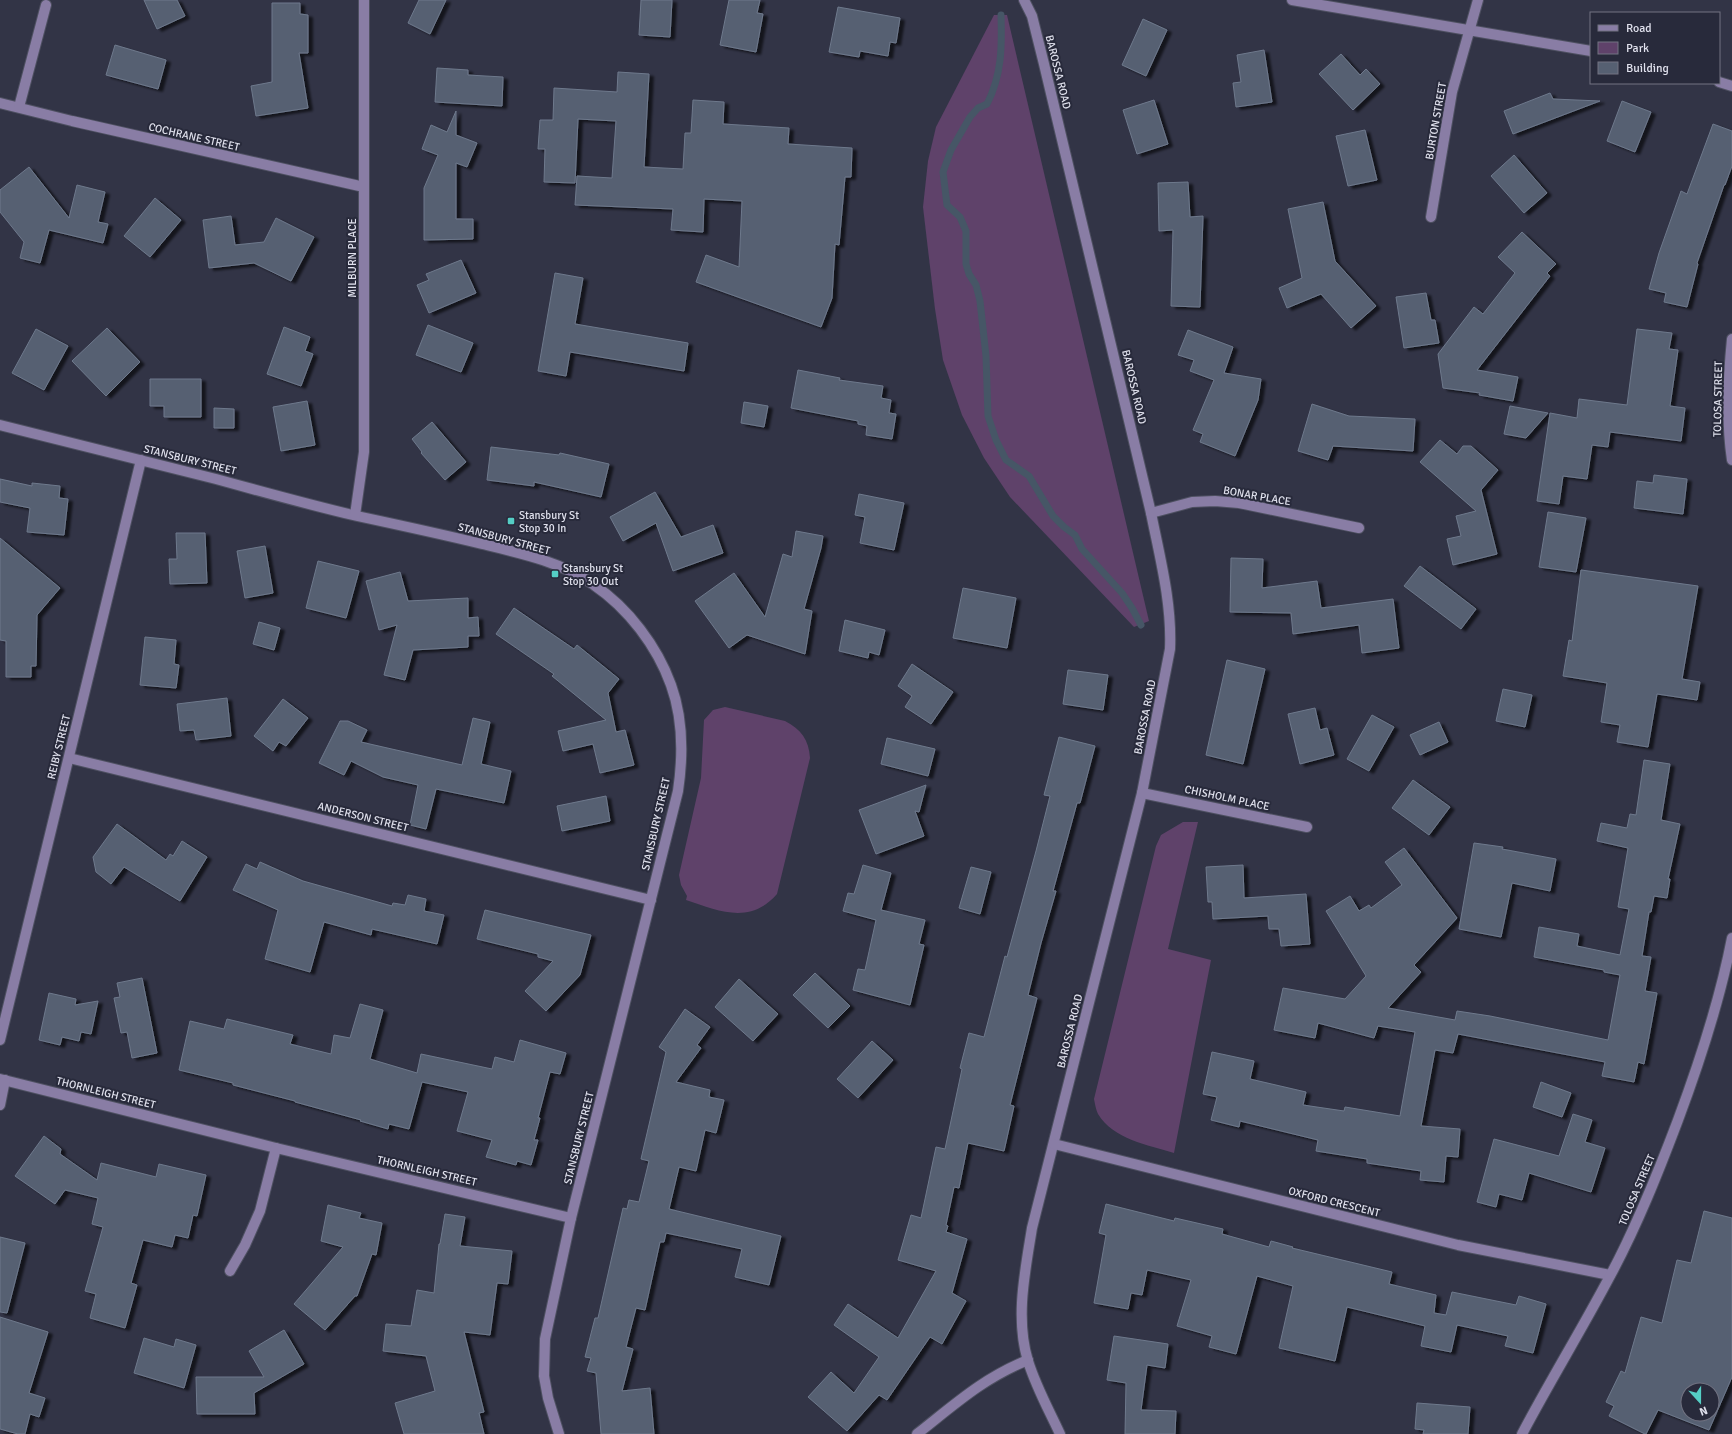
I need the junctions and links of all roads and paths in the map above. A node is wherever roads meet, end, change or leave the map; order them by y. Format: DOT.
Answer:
graph roads {
  1 [pos="364,0"];
  2 [pos="1024,0"];
  3 [pos="1292,0"];
  4 [pos="1478,0"];
  5 [pos="46,4"];
  6 [pos="1468,30"];
  7 [pos="1590,51"];
  8 [pos="1720,82"];
  9 [pos="1732,86"];
  10 [pos="0,103"];
  11 [pos="19,107"];
  12 [pos="364,187"];
  13 [pos="1431,217"];
  14 [pos="1732,339"];
  15 [pos="0,425"];
  16 [pos="141,460"];
  17 [pos="1732,460"];
  18 [pos="1151,513"];
  19 [pos="355,515"];
  20 [pos="1359,528"];
  21 [pos="69,758"];
  22 [pos="1142,793"];
  23 [pos="1307,827"];
  24 [pos="651,900"];
  25 [pos="1732,938"];
  26 [pos="0,1040"];
  27 [pos="3,1079"];
  28 [pos="0,1105"];
  29 [pos="1054,1144"];
  30 [pos="276,1148"];
  31 [pos="572,1218"];
  32 [pos="230,1271"];
  33 [pos="1610,1275"];
  34 [pos="1028,1360"];
  35 [pos="559,1434"];
  36 [pos="917,1434"];
  37 [pos="1060,1434"];
  38 [pos="1522,1434"];
  1 -- 12 [label="street, MILBURN PLACE"];
  2 -- 18 [label="street, BAROSSA ROAD"];
  3 -- 6 [label="street"];
  4 -- 6 [label="street, BURTON STREET"];
  5 -- 11 [label="street"];
  6 -- 7 [label="street"];
  6 -- 13 [label="street, BURTON STREET"];
  8 -- 9 [label="street"];
  10 -- 11 [label="street, COCHRANE STREET"];
  11 -- 12 [label="street, COCHRANE STREET"];
  12 -- 19 [label="street, MILBURN PLACE"];
  14 -- 17 [label="street, TOLOSA STREET"];
  15 -- 16 [label="street, STANSBURY STREET"];
  16 -- 19 [label="street, STANSBURY STREET"];
  16 -- 21 [label="street, REIBY STREET"];
  18 -- 20 [label="street, BONAR PLACE"];
  18 -- 22 [label="street, BAROSSA ROAD"];
  19 -- 24 [label="street, STANSBURY STREET"];
  21 -- 24 [label="street, ANDERSON STREET"];
  21 -- 26 [label="street, REIBY STREET"];
  22 -- 23 [label="street, CHISHOLM PLACE"];
  22 -- 29 [label="street, BAROSSA ROAD"];
  24 -- 31 [label="street, STANSBURY STREET"];
  25 -- 33 [label="street, TOLOSA STREET"];
  27 -- 28 [label="street"];
  27 -- 30 [label="street, THORNLEIGH STREET"];
  29 -- 33 [label="street, OXFORD CRESCENT"];
  29 -- 34 [label="street, BAROSSA ROAD"];
  30 -- 31 [label="street, THORNLEIGH STREET"];
  30 -- 32 [label="street"];
  31 -- 35 [label="street, STANSBURY STREET"];
  33 -- 38 [label="street, TOLOSA STREET"];
  34 -- 36 [label="street"];
  34 -- 37 [label="street, BAROSSA ROAD"];
}
